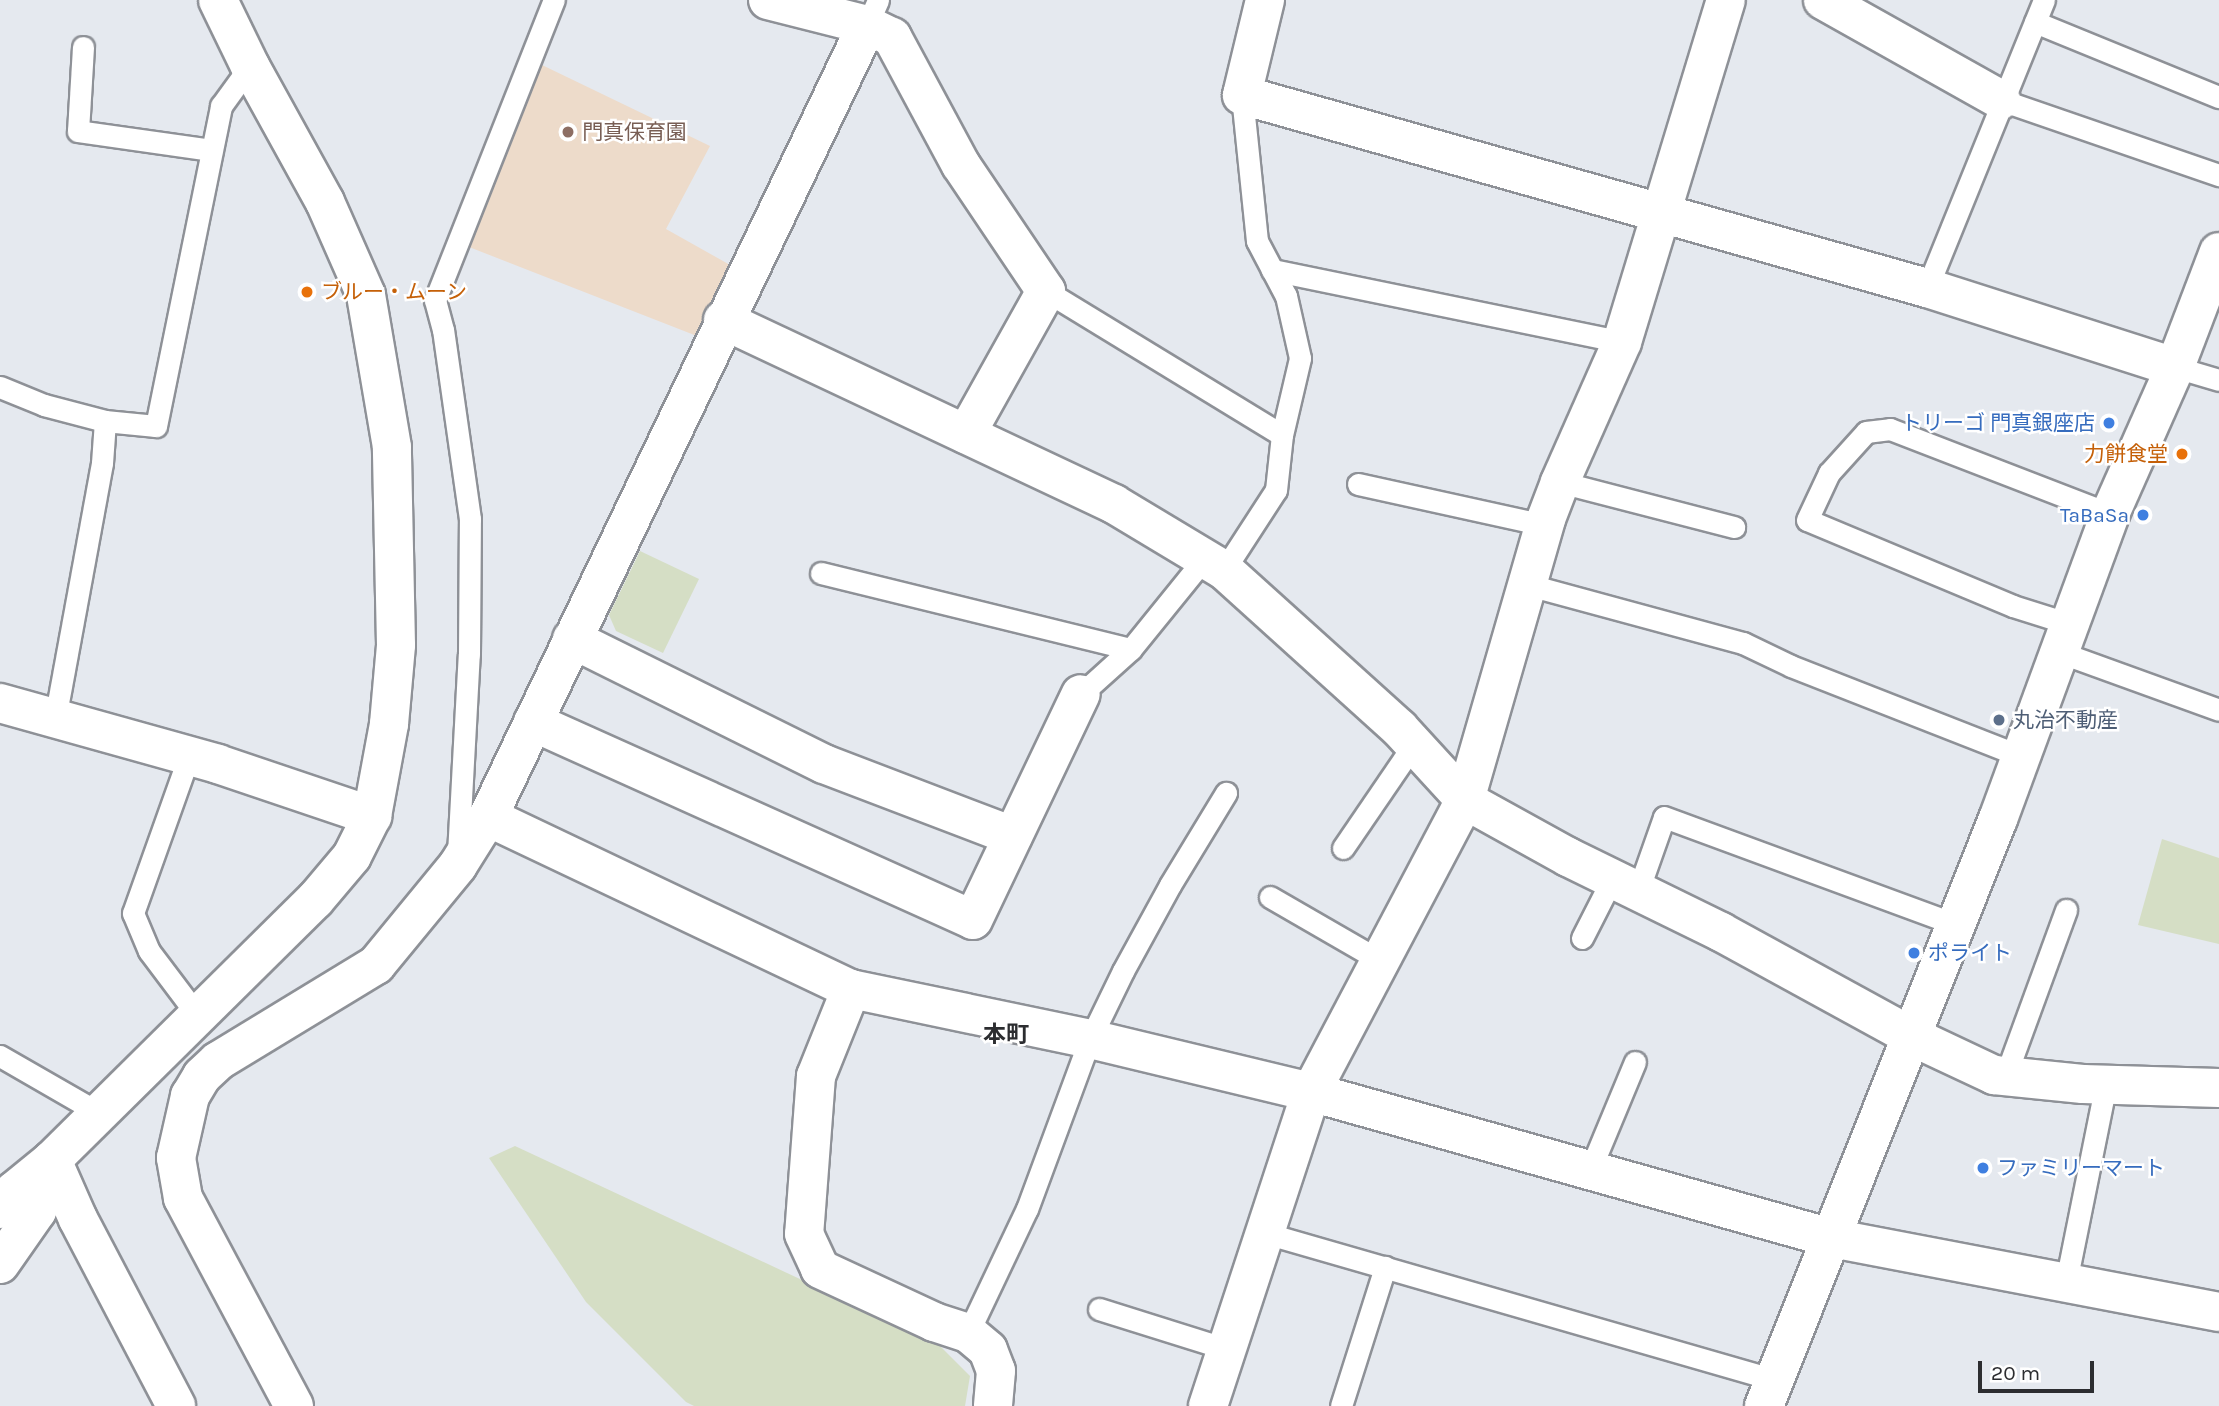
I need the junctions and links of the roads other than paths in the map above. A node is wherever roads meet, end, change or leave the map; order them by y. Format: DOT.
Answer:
graph roads {
  1 [pos="218,0"];
  2 [pos="554,0"];
  3 [pos="768,0"];
  4 [pos="1265,0"];
  5 [pos="1726,0"];
  6 [pos="1823,0"];
  7 [pos="2044,0"];
  8 [pos="872,13"];
  9 [pos="2035,22"];
  10 [pos="83,47"];
  11 [pos="250,65"];
  12 [pos="1242,94"];
  13 [pos="2219,97"];
  14 [pos="2001,100"];
  15 [pos="212,150"];
  16 [pos="2219,176"];
  17 [pos="1661,211"];
  18 [pos="2219,252"];
  19 [pos="1272,270"];
  20 [pos="1927,288"];
  21 [pos="1046,291"];
  22 [pos="723,320"];
  23 [pos="1622,342"];
  24 [pos="2175,366"];
  25 [pos="2219,380"];
  26 [pos="0,387"];
  27 [pos="105,421"];
  28 [pos="966,434"];
  29 [pos="1282,435"];
  30 [pos="1560,481"];
  31 [pos="1359,484"];
  32 [pos="2110,514"];
  33 [pos="1545,525"];
  34 [pos="1734,527"];
  35 [pos="1214,564"];
  36 [pos="821,573"];
  37 [pos="1529,585"];
  38 [pos="2065,638"];
  39 [pos="572,639"];
  40 [pos="1131,649"];
  41 [pos="1081,694"];
  42 [pos="0,703"];
  43 [pos="2219,710"];
  44 [pos="55,719"];
  45 [pos="533,722"];
  46 [pos="1414,744"];
  47 [pos="2021,756"];
  48 [pos="189,757"];
  49 [pos="1226,793"];
  50 [pos="1465,800"];
  51 [pos="372,816"];
  52 [pos="488,817"];
  53 [pos="1013,836"];
  54 [pos="1343,848"];
  55 [pos="458,865"];
  56 [pos="1625,885"];
  57 [pos="1270,897"];
  58 [pos="2066,910"];
  59 [pos="1955,924"];
  60 [pos="1582,938"];
  61 [pos="1379,960"];
  62 [pos="851,989"];
  63 [pos="198,1016"];
  64 [pos="1910,1036"];
  65 [pos="1090,1039"];
  66 [pos="0,1056"];
  67 [pos="1634,1062"];
  68 [pos="2005,1076"];
  69 [pos="2106,1084"];
  70 [pos="2219,1088"];
  71 [pos="1311,1092"];
  72 [pos="99,1113"];
  73 [pos="52,1160"];
  74 [pos="1590,1170"];
  75 [pos="0,1209"];
  76 [pos="1265,1233"];
  77 [pos="1831,1238"];
  78 [pos="0,1264"];
  79 [pos="1385,1267"];
  80 [pos="2066,1282"];
  81 [pos="1099,1309"];
  82 [pos="2219,1312"];
  83 [pos="968,1333"];
  84 [pos="1227,1349"];
  85 [pos="1770,1393"];
  86 [pos="176,1406"];
  87 [pos="294,1406"];
  88 [pos="993,1406"];
  89 [pos="1208,1406"];
  90 [pos="1341,1406"];
  1 -- 11 [label="street"];
  2 -- 55 [label="lane"];
  3 -- 8 [label="street"];
  4 -- 12 [label="street"];
  5 -- 17 [label="street"];
  6 -- 14 [label="street"];
  7 -- 9 [label="lane"];
  8 -- 21 [label="street"];
  8 -- 22 [label="street"];
  9 -- 13 [label="lane"];
  9 -- 14 [label="lane"];
  10 -- 15 [label="lane"];
  11 -- 15 [label="lane"];
  11 -- 51 [label="street"];
  12 -- 17 [label="street"];
  12 -- 19 [label="lane"];
  14 -- 16 [label="lane"];
  14 -- 20 [label="lane"];
  15 -- 27 [label="lane"];
  17 -- 20 [label="street"];
  17 -- 23 [label="street"];
  18 -- 24 [label="street"];
  19 -- 23 [label="lane"];
  19 -- 29 [label="lane"];
  20 -- 24 [label="street"];
  21 -- 28 [label="street"];
  21 -- 29 [label="lane"];
  22 -- 28 [label="street"];
  22 -- 39 [label="street"];
  23 -- 30 [label="street"];
  24 -- 25 [label="lane"];
  24 -- 32 [label="street"];
  26 -- 27 [label="lane"];
  27 -- 44 [label="lane"];
  28 -- 35 [label="street"];
  29 -- 35 [label="lane"];
  30 -- 33 [label="street"];
  30 -- 34 [label="lane"];
  31 -- 33 [label="lane"];
  32 -- 38 [label="street"];
  32 -- 38 [label="lane"];
  33 -- 37 [label="street"];
  35 -- 40 [label="lane"];
  35 -- 46 [label="street"];
  36 -- 40 [label="lane"];
  37 -- 47 [label="lane"];
  37 -- 50 [label="street"];
  38 -- 43 [label="lane"];
  38 -- 47 [label="street"];
  39 -- 45 [label="street"];
  39 -- 53 [label="street"];
  40 -- 41 [label="lane"];
  41 -- 53 [label="street"];
  42 -- 44 [label="street"];
  44 -- 48 [label="street"];
  45 -- 52 [label="street"];
  45 -- 53 [label="street"];
  46 -- 50 [label="street"];
  46 -- 54 [label="lane"];
  47 -- 59 [label="street"];
  48 -- 51 [label="street"];
  48 -- 63 [label="lane"];
  49 -- 65 [label="lane"];
  50 -- 56 [label="street"];
  50 -- 61 [label="street"];
  51 -- 63 [label="street"];
  52 -- 55 [label="street"];
  52 -- 62 [label="street"];
  55 -- 87 [label="street"];
  56 -- 59 [label="lane"];
  56 -- 60 [label="lane"];
  56 -- 64 [label="street"];
  57 -- 61 [label="lane"];
  58 -- 68 [label="lane"];
  59 -- 64 [label="street"];
  61 -- 71 [label="street"];
  62 -- 65 [label="street"];
  62 -- 83 [label="street"];
  63 -- 72 [label="street"];
  64 -- 68 [label="street"];
  64 -- 77 [label="street"];
  65 -- 71 [label="street"];
  65 -- 83 [label="lane"];
  66 -- 72 [label="lane"];
  67 -- 74 [label="lane"];
  68 -- 69 [label="street"];
  69 -- 70 [label="street"];
  69 -- 80 [label="lane"];
  71 -- 74 [label="street"];
  71 -- 76 [label="street"];
  72 -- 73 [label="street"];
  73 -- 75 [label="street"];
  73 -- 78 [label="street"];
  73 -- 86 [label="street"];
  74 -- 77 [label="street"];
  76 -- 79 [label="lane"];
  76 -- 84 [label="street"];
  77 -- 80 [label="street"];
  77 -- 85 [label="street"];
  79 -- 85 [label="lane"];
  79 -- 90 [label="lane"];
  80 -- 82 [label="street"];
  81 -- 84 [label="lane"];
  83 -- 88 [label="street"];
  84 -- 89 [label="street"];
}
